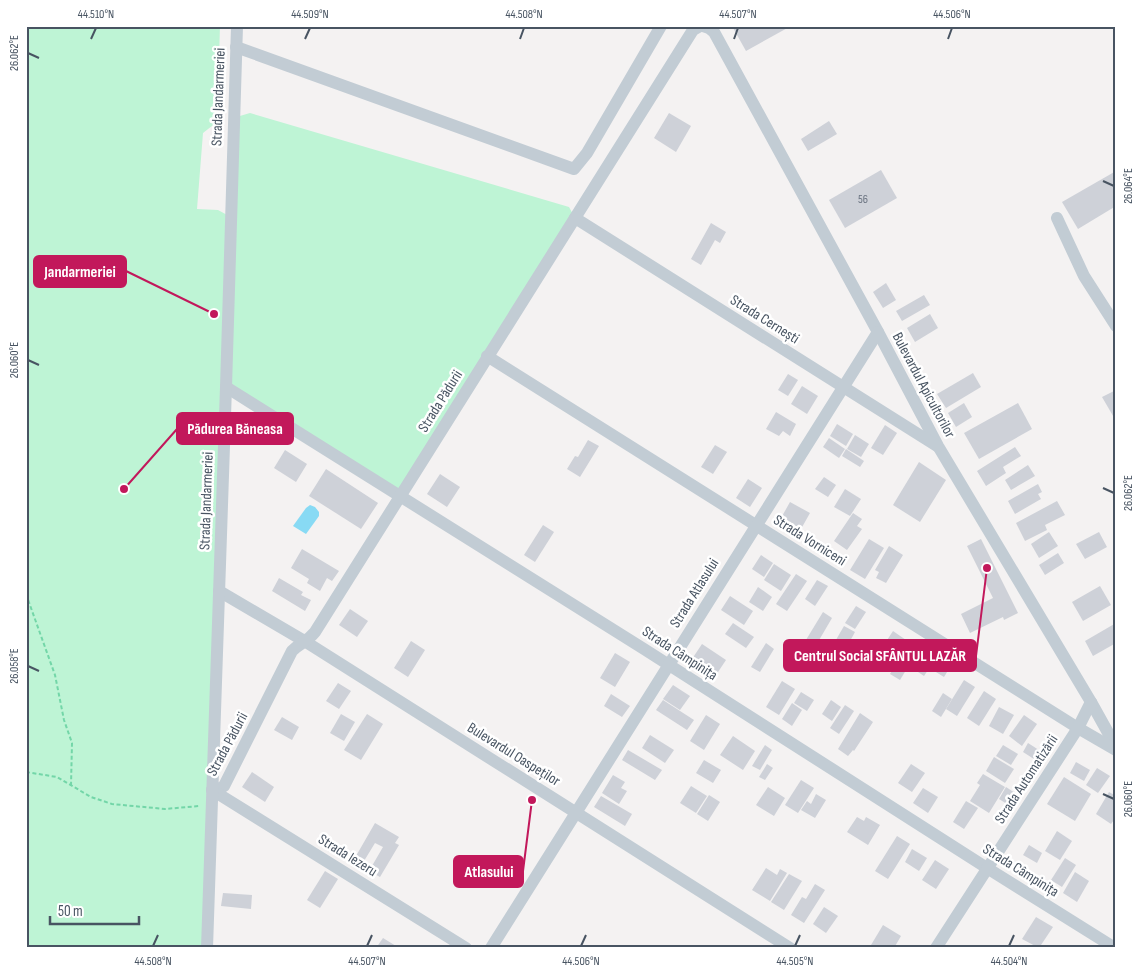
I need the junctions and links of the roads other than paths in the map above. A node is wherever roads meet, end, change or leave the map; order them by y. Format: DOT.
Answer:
graph roads {
  1 [pos="237,26"];
  2 [pos="661,26"];
  3 [pos="706,28"];
  4 [pos="236,47"];
  5 [pos="575,218"];
  6 [pos="1057,218"];
  7 [pos="1116,326"];
  8 [pos="878,332"];
  9 [pos="487,356"];
  10 [pos="226,387"];
  11 [pos="843,387"];
  12 [pos="938,446"];
  13 [pos="400,496"];
  14 [pos="756,525"];
  15 [pos="219,591"];
  16 [pos="306,642"];
  17 [pos="668,664"];
  18 [pos="1092,702"];
  19 [pos="1078,728"];
  20 [pos="1116,748"];
  21 [pos="212,790"];
  22 [pos="576,811"];
  23 [pos="987,868"];
  24 [pos="207,948"];
  25 [pos="466,948"];
  26 [pos="491,948"];
  27 [pos="790,948"];
  28 [pos="936,948"];
  29 [pos="1114,948"];
  1 -- 4 [label="street, Strada Jandarmeriei"];
  2 -- 4 [label="street"];
  3 -- 5 [label="street, Strada Pădurii"];
  3 -- 8 [label="street, Bulevardul Apicultorilor"];
  4 -- 10 [label="street, Strada Jandarmeriei"];
  5 -- 9 [label="street, Strada Pădurii"];
  5 -- 11 [label="street, Strada Cernești"];
  6 -- 7 [label="street"];
  8 -- 11 [label="street, Strada Atlasului"];
  8 -- 12 [label="street, Bulevardul Apicultorilor"];
  9 -- 13 [label="street, Strada Pădurii"];
  9 -- 14 [label="street, Strada Vorniceni"];
  10 -- 13 [label="street, Strada Câmpinița"];
  10 -- 15 [label="street, Strada Jandarmeriei"];
  11 -- 12 [label="street, Strada Cernești"];
  11 -- 14 [label="street, Strada Atlasului"];
  12 -- 18 [label="street, Bulevardul Apicultorilor"];
  13 -- 16 [label="street, Strada Pădurii"];
  13 -- 17 [label="street, Strada Câmpinița"];
  14 -- 17 [label="street, Strada Atlasului"];
  14 -- 19 [label="street, Strada Vorniceni"];
  15 -- 16 [label="street, Bulevardul Oaspeților"];
  15 -- 21 [label="street, Strada Jandarmeriei"];
  16 -- 21 [label="street, Strada Pădurii"];
  16 -- 22 [label="street, Bulevardul Oaspeților"];
  17 -- 22 [label="street, Strada Atlasului"];
  17 -- 23 [label="street, Strada Câmpinița"];
  18 -- 19 [label="street, Strada Automatizării"];
  18 -- 20 [label="street, Bulevardul Apicultorilor"];
  19 -- 20 [label="street, Strada Vorniceni"];
  19 -- 23 [label="street, Strada Automatizării"];
  21 -- 24 [label="street, Strada Jandarmeriei"];
  21 -- 25 [label="street, Strada Iezeru"];
  22 -- 26 [label="street, Strada Atlasului"];
  22 -- 27 [label="street, Bulevardul Oaspeților"];
  23 -- 28 [label="street, Strada Automatizării"];
  23 -- 29 [label="street, Strada Câmpinița"];
}
